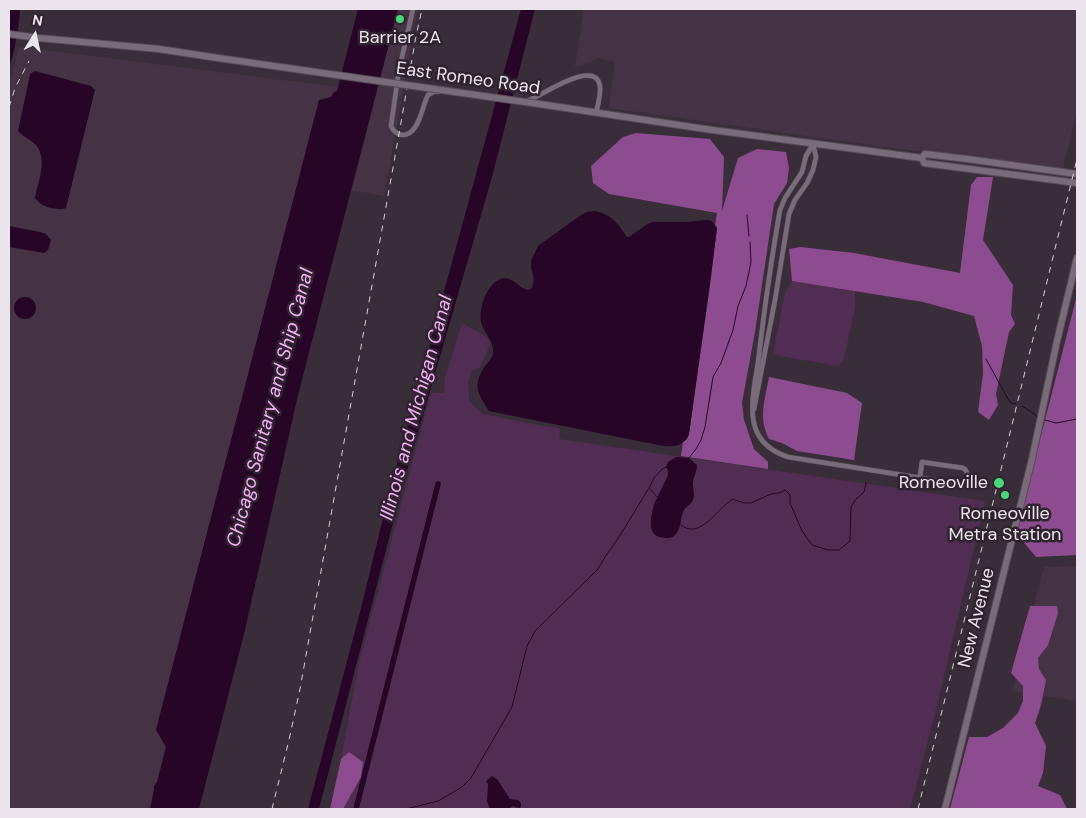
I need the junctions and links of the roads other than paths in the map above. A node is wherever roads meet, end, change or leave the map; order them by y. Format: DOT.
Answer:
graph roads {
  1 [pos="413,9"];
  2 [pos="9,34"];
  3 [pos="596,113"];
  4 [pos="813,144"];
  5 [pos="922,158"];
  6 [pos="1077,174"];
  7 [pos="1077,183"];
  8 [pos="1077,258"];
  9 [pos="754,412"];
  10 [pos="920,477"];
  11 [pos="945,809"];
  1 -- 3 [label="street, bridge"];
  2 -- 3 [label="main road, East Romeo Road, bridge"];
  3 -- 4 [label="main road, East Romeo Road"];
  4 -- 5 [label="main road, East Romeo Road"];
  4 -- 9 [label="street"];
  4 -- 9 [label="street"];
  5 -- 6 [label="main road, East Romeo Road"];
  5 -- 7 [label="main road, East Romeo Road"];
  8 -- 11 [label="main road, New Avenue"];
  9 -- 10 [label="street"];
  10 -- 10 [label="street"];
}
